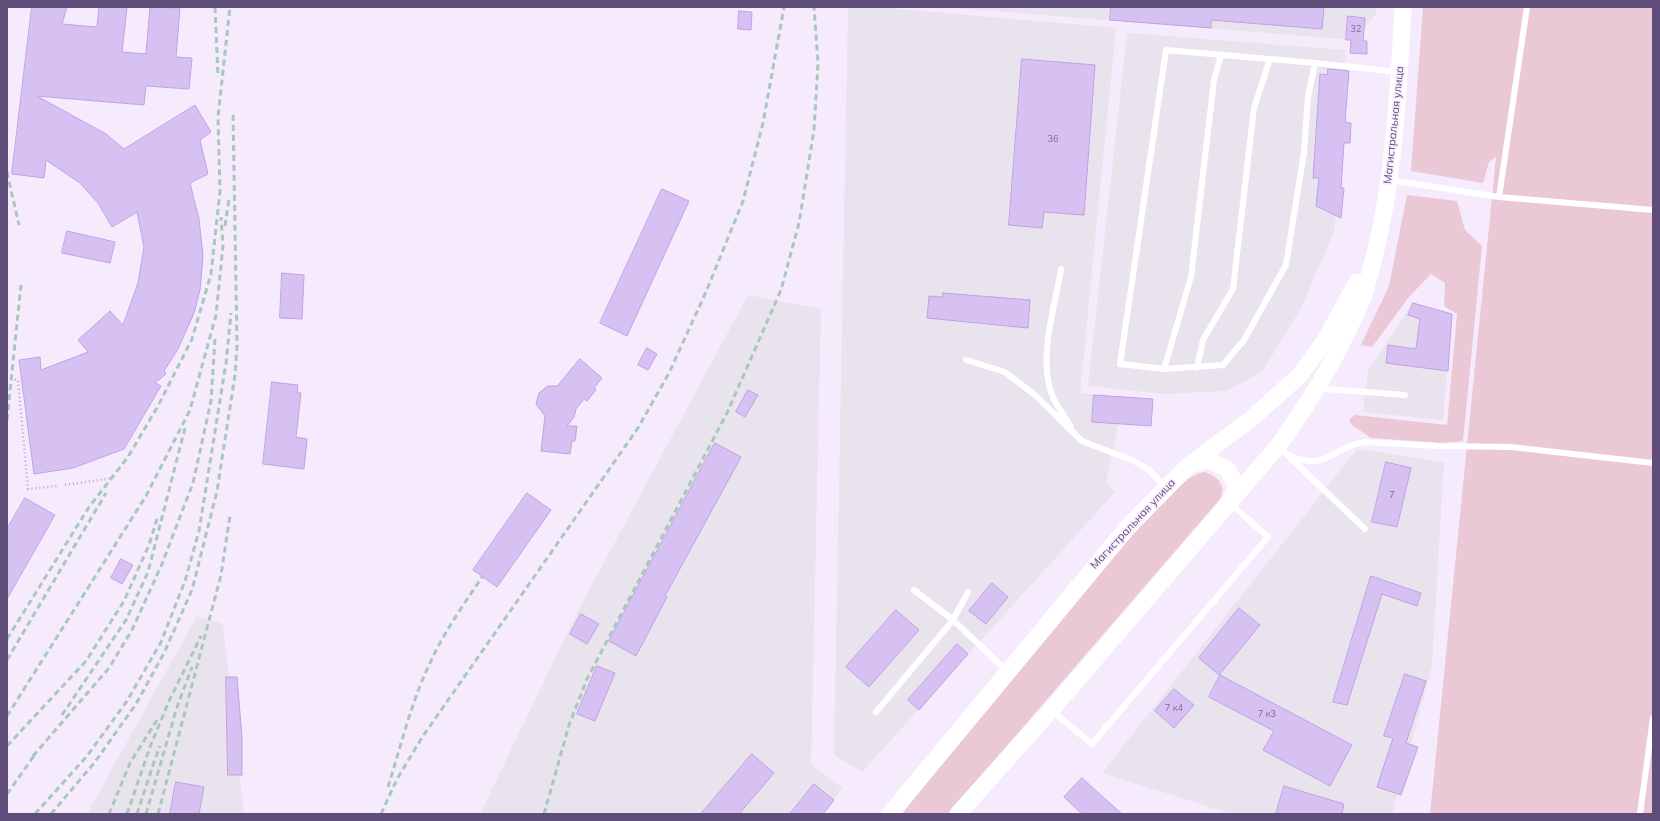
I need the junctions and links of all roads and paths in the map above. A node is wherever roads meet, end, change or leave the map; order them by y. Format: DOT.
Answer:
graph roads {
  1 [pos="1403,7"];
  2 [pos="1527,7"];
  3 [pos="1221,55"];
  4 [pos="1270,59"];
  5 [pos="1315,62"];
  6 [pos="1400,72"];
  7 [pos="1389,180"];
  8 [pos="1499,197"];
  9 [pos="1653,210"];
  10 [pos="1376,242"];
  11 [pos="1061,269"];
  12 [pos="966,360"];
  13 [pos="1197,368"];
  14 [pos="1164,370"];
  15 [pos="1299,376"];
  16 [pos="7,378"];
  17 [pos="1319,386"];
  18 [pos="1405,395"];
  19 [pos="1082,441"];
  20 [pos="1284,450"];
  21 [pos="1653,463"];
  22 [pos="1189,465"];
  23 [pos="112,478"];
  24 [pos="65,484"];
  25 [pos="57,486"];
  26 [pos="1165,487"];
  27 [pos="1230,503"];
  28 [pos="1364,529"];
  29 [pos="914,590"];
  30 [pos="968,592"];
  31 [pos="953,620"];
  32 [pos="1008,672"];
  33 [pos="1051,710"];
  34 [pos="876,712"];
  35 [pos="1653,718"];
  36 [pos="890,814"];
  37 [pos="958,814"];
  38 [pos="1640,814"];
  1 -- 6 [label="main road, Магистральная улица"];
  2 -- 8 [label="lane"];
  3 -- 4 [label="lane"];
  3 -- 14 [label="lane"];
  3 -- 14 [label="lane"];
  4 -- 5 [label="lane"];
  4 -- 13 [label="lane"];
  5 -- 6 [label="lane"];
  5 -- 13 [label="lane"];
  6 -- 7 [label="main road, Магистральная улица"];
  7 -- 8 [label="lane"];
  7 -- 10 [label="main road, Магистральная улица"];
  8 -- 9 [label="lane"];
  10 -- 15 [label="main road, Магистральная улица"];
  10 -- 17 [label="main road, Магистральная улица"];
  11 -- 19 [label="lane"];
  12 -- 19 [label="lane"];
  13 -- 14 [label="lane"];
  15 -- 17 [label="main road"];
  15 -- 22 [label="main road, Магистральная улица"];
  16 -- 25 [label="path"];
  17 -- 18 [label="lane"];
  17 -- 20 [label="main road, Магистральная улица"];
  19 -- 26 [label="lane"];
  20 -- 21 [label="lane"];
  20 -- 27 [label="main road, Магистральная улица"];
  20 -- 28 [label="lane"];
  22 -- 26 [label="main road, Магистральная улица"];
  22 -- 27 [label="main road"];
  23 -- 24 [label="path"];
  26 -- 32 [label="main road, Магистральная улица"];
  27 -- 33 [label="main road, Магистральная улица"];
  27 -- 33 [label="lane"];
  29 -- 31 [label="lane"];
  30 -- 31 [label="lane"];
  31 -- 32 [label="lane"];
  31 -- 34 [label="lane"];
  32 -- 36 [label="main road, Магистральная улица"];
  33 -- 37 [label="main road, Магистральная улица"];
  35 -- 38 [label="lane"];
}
